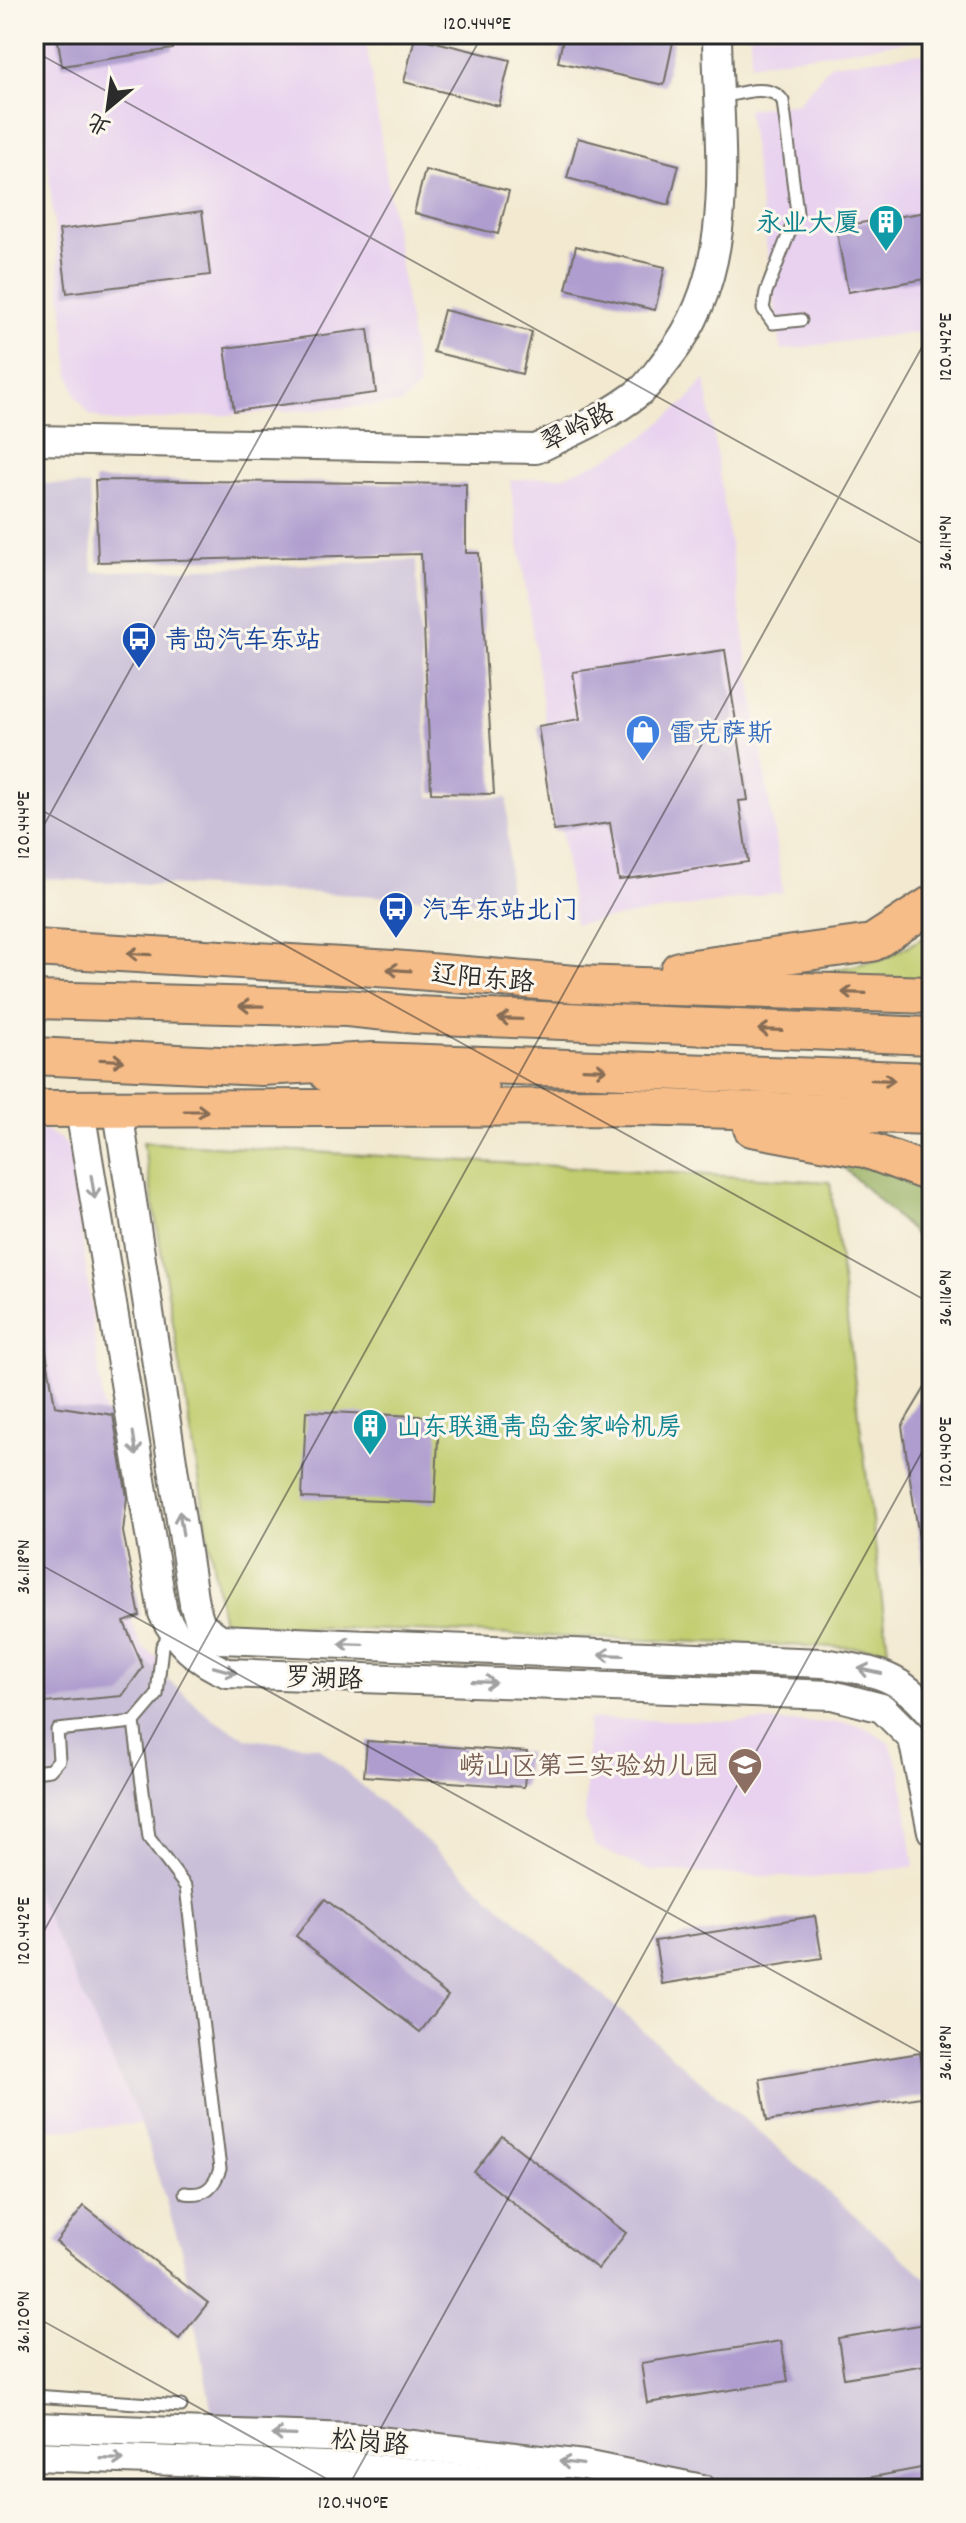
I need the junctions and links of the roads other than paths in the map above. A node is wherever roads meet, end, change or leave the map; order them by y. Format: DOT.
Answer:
graph roads {
  1 [pos="717,34"];
  2 [pos="718,98"];
  3 [pos="801,320"];
  4 [pos="34,440"];
  5 [pos="932,904"];
  6 [pos="34,948"];
  7 [pos="575,984"];
  8 [pos="932,995"];
  9 [pos="34,1000"];
  10 [pos="347,1008"];
  11 [pos="932,1036"];
  12 [pos="34,1056"];
  13 [pos="261,1067"];
  14 [pos="932,1081"];
  15 [pos="635,1107"];
  16 [pos="34,1109"];
  17 [pos="80,1110"];
  18 [pos="118,1111"];
  19 [pos="932,1116"];
  20 [pos="932,1174"];
  21 [pos="172,1631"];
  22 [pos="932,1715"];
  23 [pos="134,1722"];
  24 [pos="34,1772"];
  25 [pos="932,1831"];
  26 [pos="185,2193"];
  27 [pos="34,2396"];
  28 [pos="181,2406"];
  29 [pos="34,2427"];
  30 [pos="34,2456"];
  31 [pos="557,2489"];
  32 [pos="702,2489"];
  1 -- 2 [label="street, 翠岭路"];
  2 -- 3 [label="lane"];
  2 -- 4 [label="street, 翠岭路"];
  5 -- 7 [label="main road"];
  7 -- 6 [label="main road, 辽阳东路, one-way"];
  8 -- 7 [label="main road, 辽阳东路, one-way"];
  7 -- 10 [label="main road"];
  10 -- 9 [label="main road, 辽阳东路, one-way"];
  11 -- 10 [label="main road, 辽阳东路, one-way"];
  12 -- 13 [label="main road, one-way"];
  13 -- 14 [label="main road, one-way"];
  13 -- 15 [label="main road"];
  18 -- 15 [label="main road, one-way"];
  15 -- 19 [label="main road"];
  15 -- 20 [label="main road"];
  16 -- 17 [label="main road"];
  17 -- 18 [label="main road"];
  17 -- 21 [label="street, 罗湖路, one-way"];
  22 -- 18 [label="street, one-way"];
  21 -- 23 [label="lane"];
  21 -- 25 [label="street, 罗湖路, one-way"];
  23 -- 24 [label="lane"];
  23 -- 26 [label="lane"];
  27 -- 28 [label="lane"];
  32 -- 29 [label="street, 松岗路, one-way"];
  30 -- 31 [label="street, 松岗路, one-way"];
}
